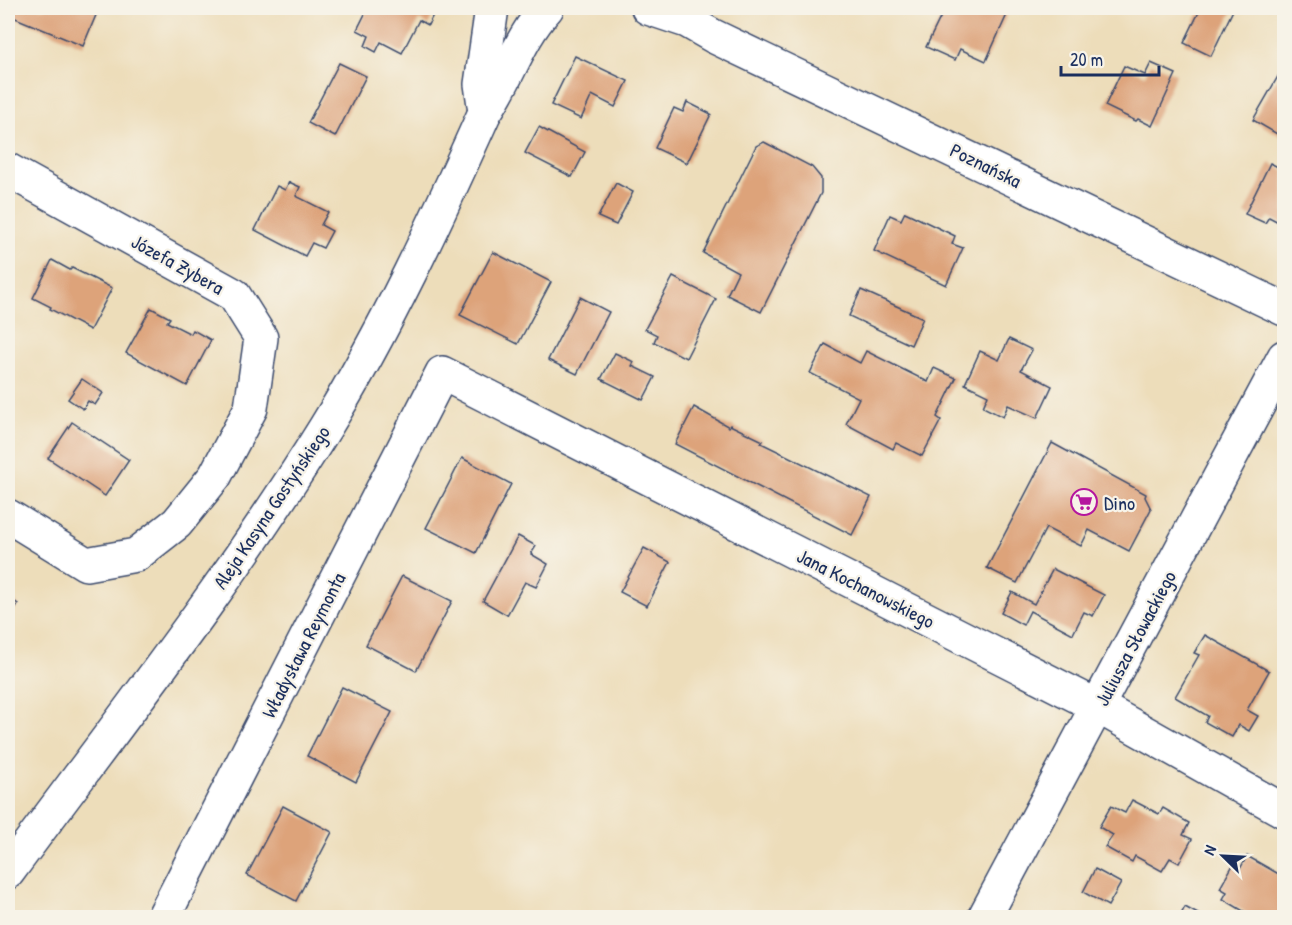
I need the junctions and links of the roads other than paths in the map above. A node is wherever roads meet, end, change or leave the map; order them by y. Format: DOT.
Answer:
graph roads {
  1 [pos="492,8"];
  2 [pos="547,8"];
  3 [pos="648,8"];
  4 [pos="682,14"];
  5 [pos="485,112"];
  6 [pos="8,170"];
  7 [pos="1284,309"];
  8 [pos="1284,357"];
  9 [pos="442,373"];
  10 [pos="8,516"];
  11 [pos="1099,707"];
  12 [pos="1284,811"];
  13 [pos="8,872"];
  14 [pos="173,914"];
  15 [pos="984,918"];
  1 -- 5 [label="street"];
  2 -- 5 [label="street, Aleja Kasyna Gostyńskiego"];
  3 -- 4 [label="street, Poznańska"];
  4 -- 7 [label="street, Poznańska"];
  5 -- 13 [label="street, Aleja Kasyna Gostyńskiego"];
  6 -- 10 [label="street, Józefa Zybera"];
  8 -- 11 [label="street, Juliusza Słowackiego"];
  9 -- 11 [label="street, Jana Kochanowskiego"];
  9 -- 14 [label="street, Władysława Reymonta"];
  11 -- 12 [label="street, Jana Kochanowskiego"];
  11 -- 15 [label="street, Juliusza Słowackiego"];
}
